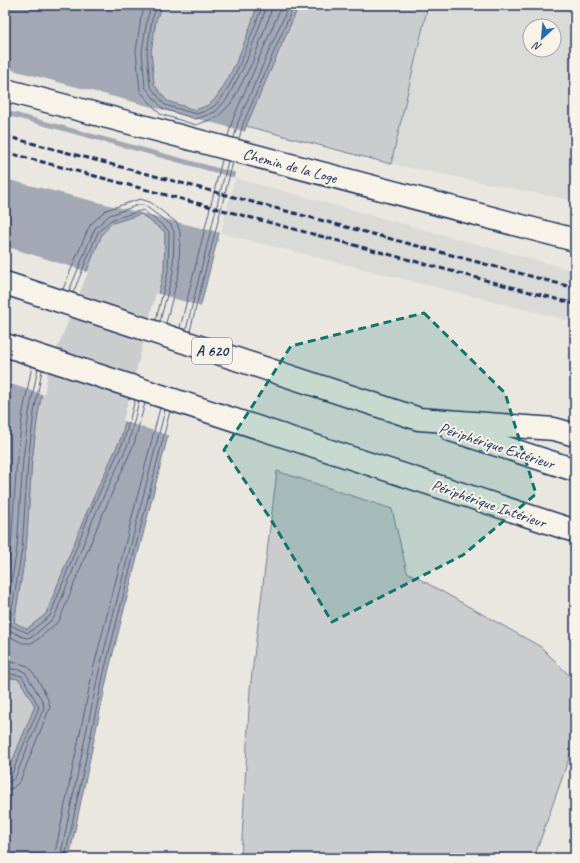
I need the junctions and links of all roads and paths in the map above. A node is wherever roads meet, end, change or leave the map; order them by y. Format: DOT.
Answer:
graph roads {
  1 [pos="5,90"];
  2 [pos="575,240"];
  3 [pos="5,283"];
  4 [pos="5,345"];
  5 [pos="419,419"];
  6 [pos="575,435"];
  7 [pos="575,470"];
  8 [pos="549,523"];
  9 [pos="575,531"];
  10 [pos="575,536"];
  1 -- 2 [label="main road, Chemin de la Loge"];
  3 -- 5 [label="main road, A 620"];
  4 -- 8 [label="main road, Périphérique Intérieur"];
  5 -- 6 [label="main road"];
  5 -- 7 [label="main road, Périphérique Extérieur / A 620"];
  8 -- 9 [label="main road, Périphérique Intérieur"];
  8 -- 10 [label="main road"];
}
